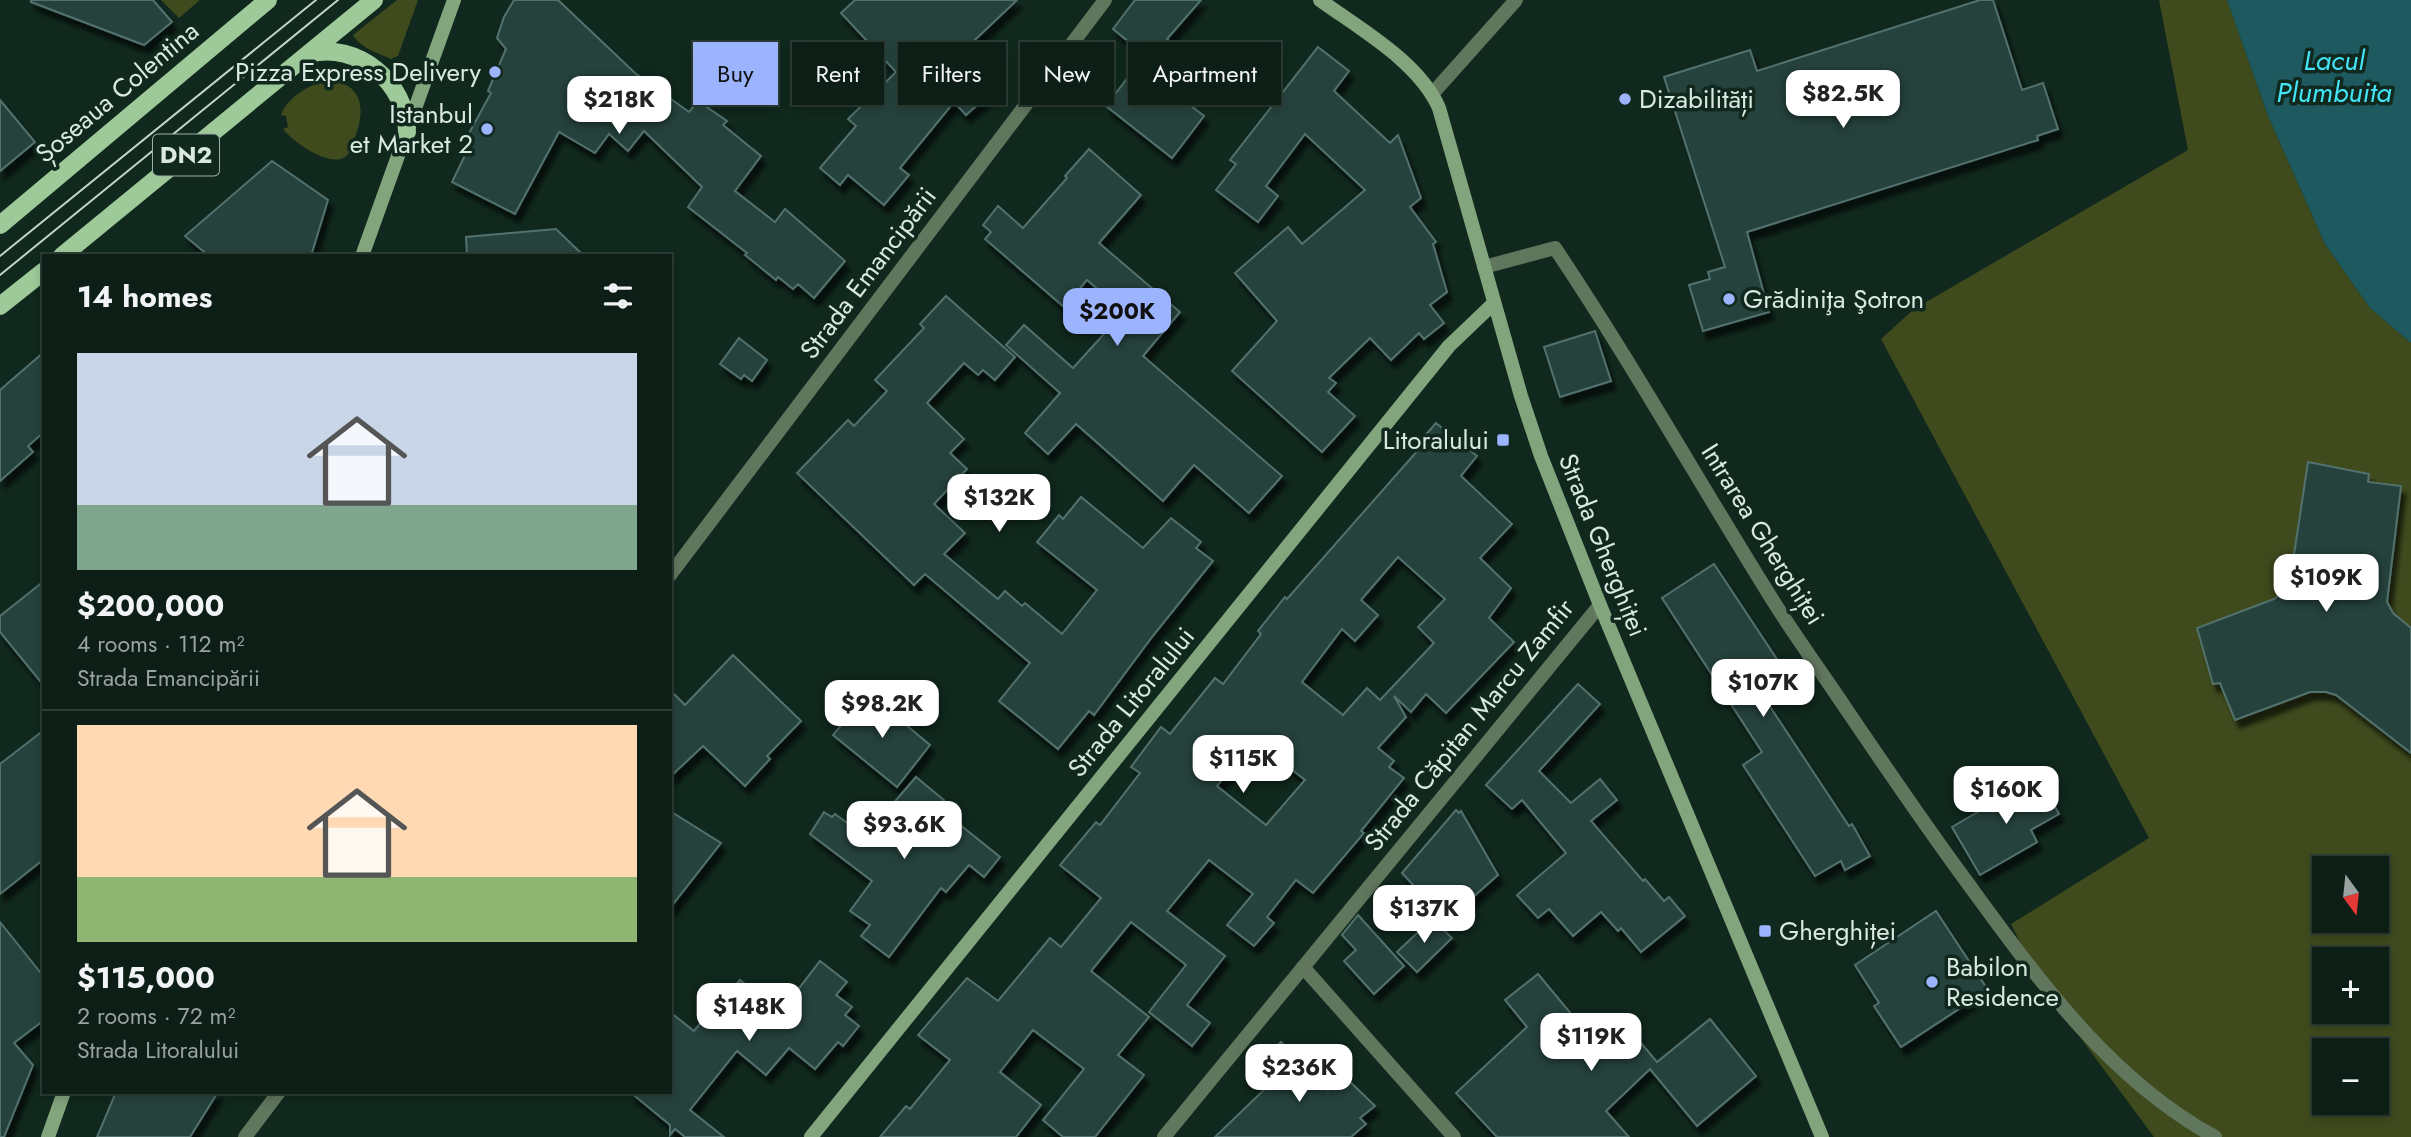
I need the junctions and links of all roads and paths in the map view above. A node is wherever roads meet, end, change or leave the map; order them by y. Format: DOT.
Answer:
graph roads {
  1 [pos="268,0"];
  2 [pos="374,0"];
  3 [pos="454,0"];
  4 [pos="1105,0"];
  5 [pos="1321,0"];
  6 [pos="1516,0"];
  7 [pos="309,54"];
  8 [pos="1433,93"];
  9 [pos="407,132"];
  10 [pos="0,225"];
  11 [pos="64,254"];
  12 [pos="363,254"];
  13 [pos="1484,267"];
  14 [pos="42,273"];
  15 [pos="1494,303"];
  16 [pos="0,306"];
  17 [pos="672,572"];
  18 [pos="1600,604"];
  19 [pos="1303,967"];
  20 [pos="63,1094"];
  21 [pos="277,1094"];
  22 [pos="48,1137"];
  23 [pos="245,1137"];
  24 [pos="811,1137"];
  25 [pos="1164,1137"];
  26 [pos="1454,1137"];
  27 [pos="1822,1137"];
  28 [pos="2215,1137"];
  1 -- 10 [label="main road, Șoseaua Colentina / DN2"];
  2 -- 7 [label="main road, DN2"];
  3 -- 9 [label="main road"];
  4 -- 17 [label="street, Strada Emancipării"];
  5 -- 8 [label="main road, Strada Gherghiței"];
  6 -- 8 [label="street"];
  7 -- 9 [label="main road"];
  7 -- 11 [label="main road, DN2"];
  8 -- 13 [label="main road, Strada Gherghiței"];
  9 -- 12 [label="main road"];
  13 -- 15 [label="main road, Strada Gherghiței"];
  13 -- 28 [label="street, Intrarea Gherghiței"];
  14 -- 16 [label="main road"];
  15 -- 18 [label="main road, Strada Gherghiței"];
  15 -- 24 [label="main road, Strada Litoralului"];
  18 -- 19 [label="street, Strada Căpitan Marcu Zamfir"];
  18 -- 27 [label="main road, Strada Gherghiței"];
  19 -- 25 [label="street, Strada Căpitan Marcu Zamfir"];
  19 -- 26 [label="street"];
  20 -- 22 [label="main road"];
  21 -- 23 [label="street"];
}
